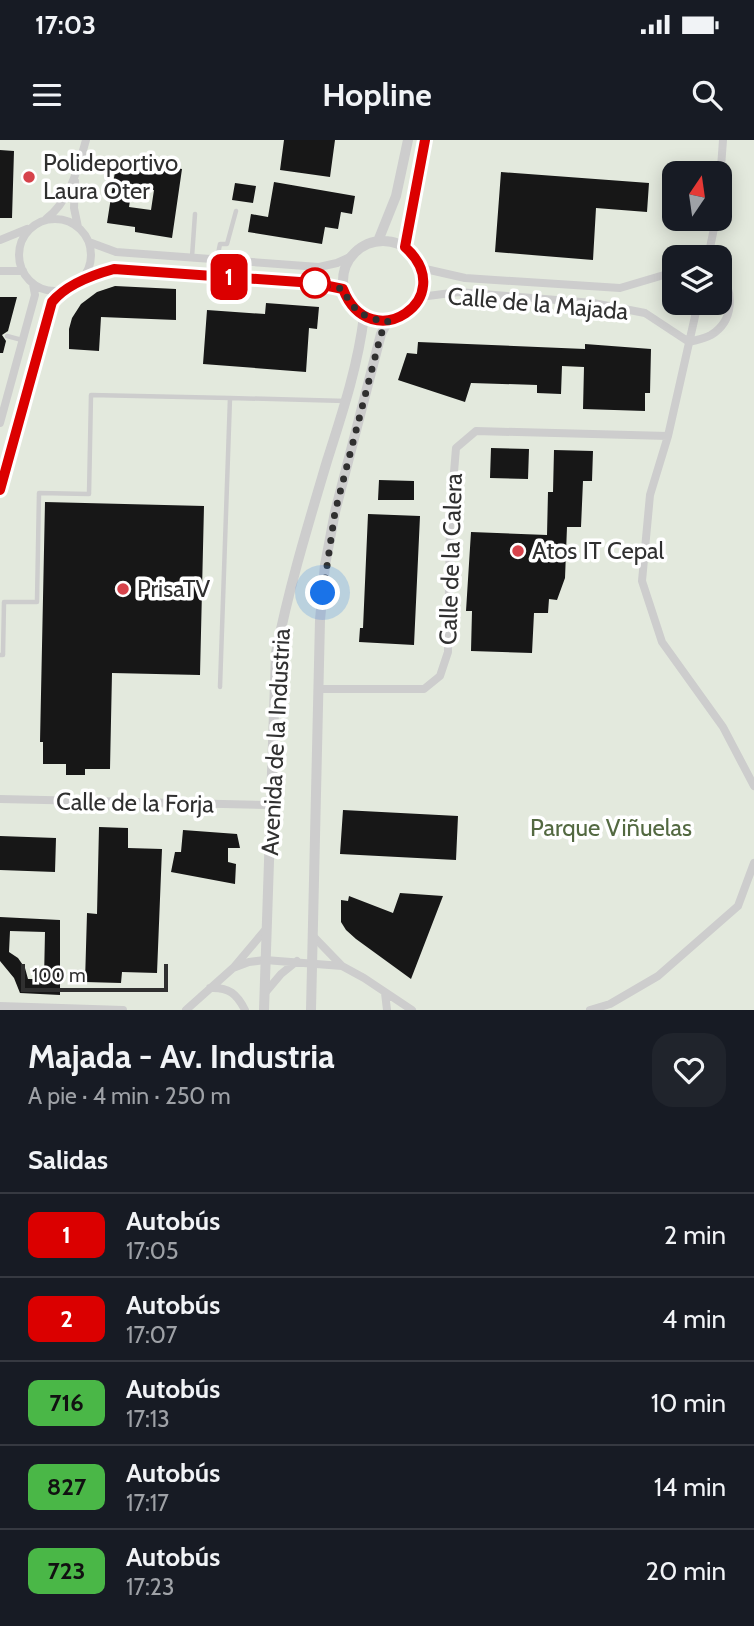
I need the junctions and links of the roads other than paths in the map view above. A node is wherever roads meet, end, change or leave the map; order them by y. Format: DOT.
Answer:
graph roads {
  1 [pos="86,140"];
  2 [pos="408,140"];
  3 [pos="425,140"];
  4 [pos="723,140"];
  5 [pos="721,161"];
  6 [pos="75,176"];
  7 [pos="236,211"];
  8 [pos="195,214"];
  9 [pos="43,221"];
  10 [pos="33,226"];
  11 [pos="78,226"];
  12 [pos="0,240"];
  13 [pos="378,241"];
  14 [pos="89,242"];
  15 [pos="405,247"];
  16 [pos="192,257"];
  17 [pos="350,257"];
  18 [pos="218,259"];
  19 [pos="421,268"];
  20 [pos="0,271"];
  21 [pos="23,271"];
  22 [pos="662,276"];
  23 [pos="33,284"];
  24 [pos="77,284"];
  25 [pos="343,289"];
  26 [pos="61,291"];
  27 [pos="420,298"];
  28 [pos="695,315"];
  29 [pos="727,315"];
  30 [pos="364,316"];
  31 [pos="388,321"];
  32 [pos="7,336"];
  33 [pos="23,340"];
  34 [pos="689,342"];
  35 [pos="0,379"];
  36 [pos="12,379"];
  37 [pos="230,398"];
  38 [pos="346,401"];
  39 [pos="0,422"];
  40 [pos="668,436"];
  41 [pos="0,489"];
  42 [pos="0,655"];
  43 [pos="220,687"];
  44 [pos="318,690"];
  45 [pos="754,786"];
  46 [pos="0,799"];
  47 [pos="270,805"];
  48 [pos="754,863"];
  49 [pos="266,929"];
  50 [pos="313,936"];
  51 [pos="265,960"];
  52 [pos="297,961"];
  53 [pos="312,963"];
  54 [pos="342,966"];
  55 [pos="233,968"];
  56 [pos="211,988"];
  57 [pos="265,993"];
  58 [pos="385,993"];
  59 [pos="0,1006"];
  60 [pos="123,1010"];
  61 [pos="186,1010"];
  62 [pos="244,1010"];
  63 [pos="264,1010"];
  64 [pos="311,1010"];
  65 [pos="387,1010"];
  66 [pos="412,1010"];
  67 [pos="590,1010"];
  1 -- 6 [label="street"];
  2 -- 13 [label="street"];
  3 -- 15 [label="street"];
  4 -- 5 [label="street"];
  6 -- 9 [label="street"];
  6 -- 11 [label="street"];
  7 -- 18 [label="lane"];
  8 -- 16 [label="lane"];
  9 -- 10 [label="street"];
  9 -- 11 [label="street"];
  10 -- 12 [label="street"];
  10 -- 21 [label="street"];
  11 -- 14 [label="street"];
  13 -- 15 [label="street"];
  13 -- 17 [label="street"];
  14 -- 16 [label="street"];
  14 -- 24 [label="street"];
  15 -- 19 [label="street"];
  16 -- 18 [label="street"];
  17 -- 18 [label="street"];
  17 -- 25 [label="street"];
  19 -- 22 [label="street, Calle de la Majada"];
  19 -- 27 [label="street"];
  20 -- 21 [label="street"];
  21 -- 23 [label="street"];
  23 -- 26 [label="street"];
  23 -- 33 [label="street"];
  24 -- 25 [label="street"];
  24 -- 26 [label="street"];
  25 -- 30 [label="street"];
  26 -- 41 [label="street"];
  27 -- 31 [label="street"];
  27 -- 34 [label="street, Calle de la Majada"];
  28 -- 34 [label="street"];
  29 -- 34 [label="street"];
  30 -- 31 [label="street"];
  30 -- 38 [label="street, Avenida de la Industria"];
  31 -- 44 [label="street, Avenida de la Industria"];
  32 -- 33 [label="lane"];
  33 -- 36 [label="street"];
  34 -- 40 [label="street"];
  35 -- 36 [label="street"];
  36 -- 39 [label="street"];
  37 -- 38 [label="lane"];
  37 -- 42 [label="lane"];
  37 -- 43 [label="lane"];
  38 -- 47 [label="street, Avenida de la Industria"];
  40 -- 44 [label="street, Calle de la Calera"];
  40 -- 45 [label="street"];
  44 -- 50 [label="street, Avenida de la Industria"];
  46 -- 47 [label="street, Calle de la Forja"];
  47 -- 49 [label="street, Avenida de la Industria"];
  48 -- 67 [label="street"];
  49 -- 51 [label="street, Avenida de la Industria"];
  49 -- 55 [label="street"];
  50 -- 53 [label="street, Avenida de la Industria"];
  50 -- 54 [label="street"];
  51 -- 52 [label="street"];
  51 -- 55 [label="street"];
  51 -- 57 [label="street, Avenida de la Industria"];
  52 -- 53 [label="street"];
  52 -- 57 [label="street"];
  53 -- 54 [label="street"];
  53 -- 64 [label="street, Avenida de la Industria"];
  54 -- 58 [label="street"];
  55 -- 56 [label="street"];
  56 -- 61 [label="street"];
  56 -- 62 [label="street"];
  57 -- 63 [label="street, Avenida de la Industria"];
  58 -- 65 [label="street"];
  58 -- 66 [label="street"];
  59 -- 60 [label="street"];
}
